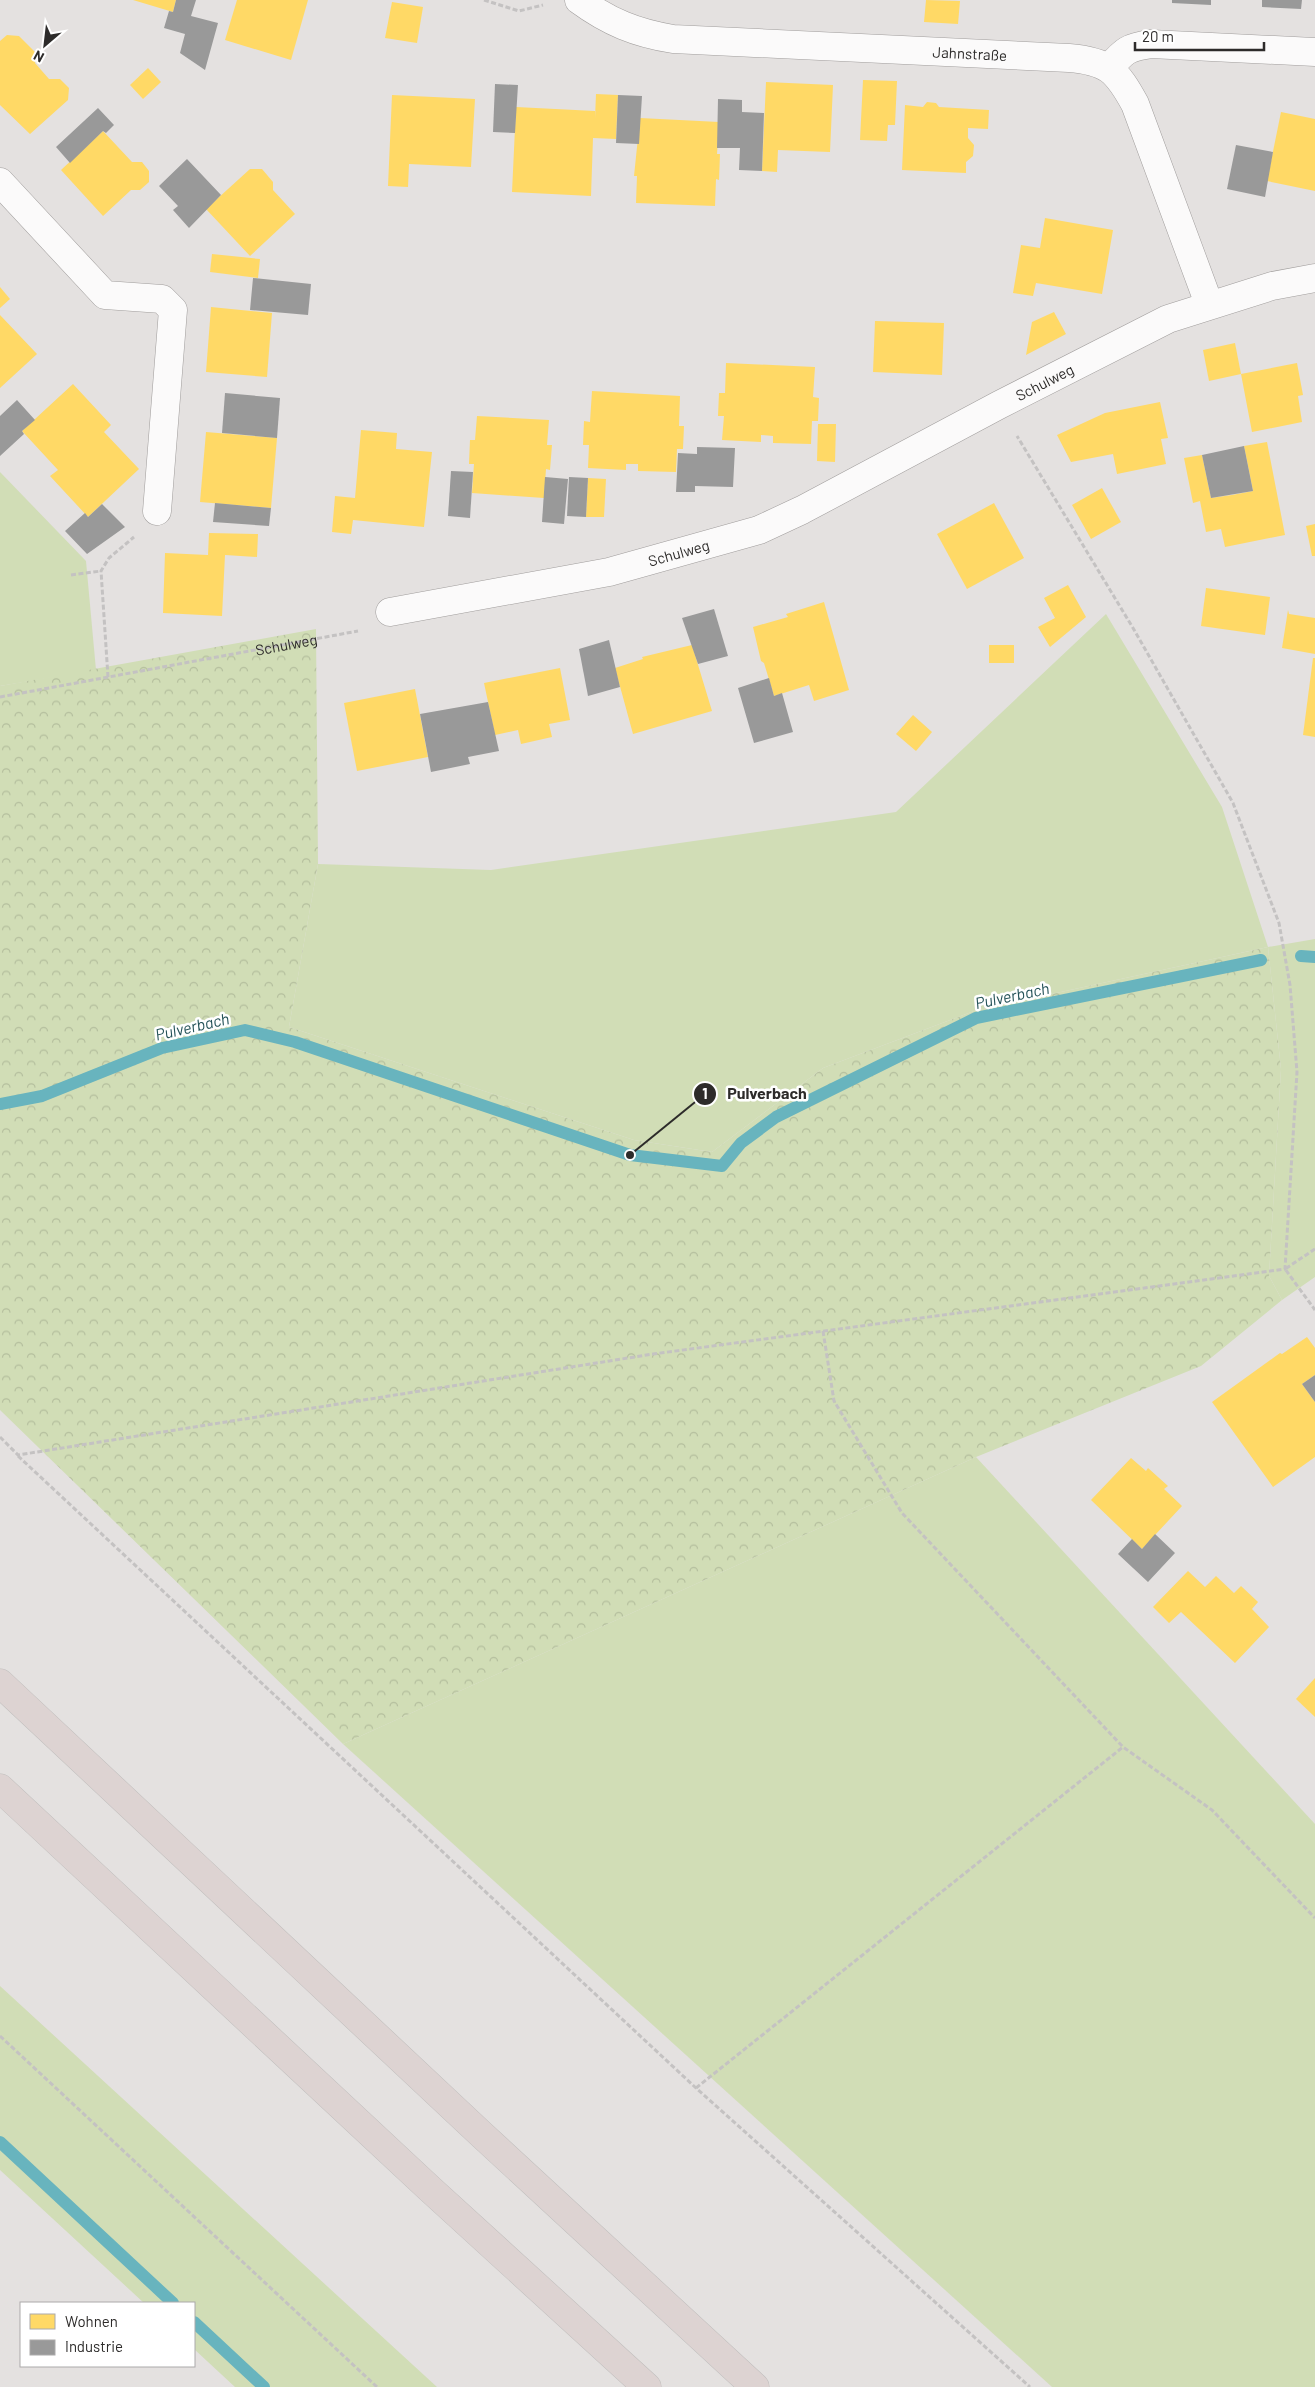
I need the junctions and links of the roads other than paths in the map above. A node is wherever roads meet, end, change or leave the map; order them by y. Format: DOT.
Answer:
graph roads {
  1 [pos="579,0"];
  2 [pos="1315,52"];
  3 [pos="1110,67"];
  4 [pos="0,182"];
  5 [pos="1315,278"];
  6 [pos="1209,304"];
  7 [pos="157,511"];
  8 [pos="390,612"];
  9 [pos="0,1683"];
  10 [pos="0,1788"];
  11 [pos="647,2387"];
  12 [pos="755,2387"];
  1 -- 3 [label="street, Jahnstraße"];
  2 -- 3 [label="street"];
  3 -- 6 [label="street"];
  4 -- 7 [label="street"];
  5 -- 6 [label="street, Schulweg"];
  6 -- 8 [label="street, Schulweg"];
  9 -- 12 [label="highway"];
  10 -- 11 [label="highway"];
}
